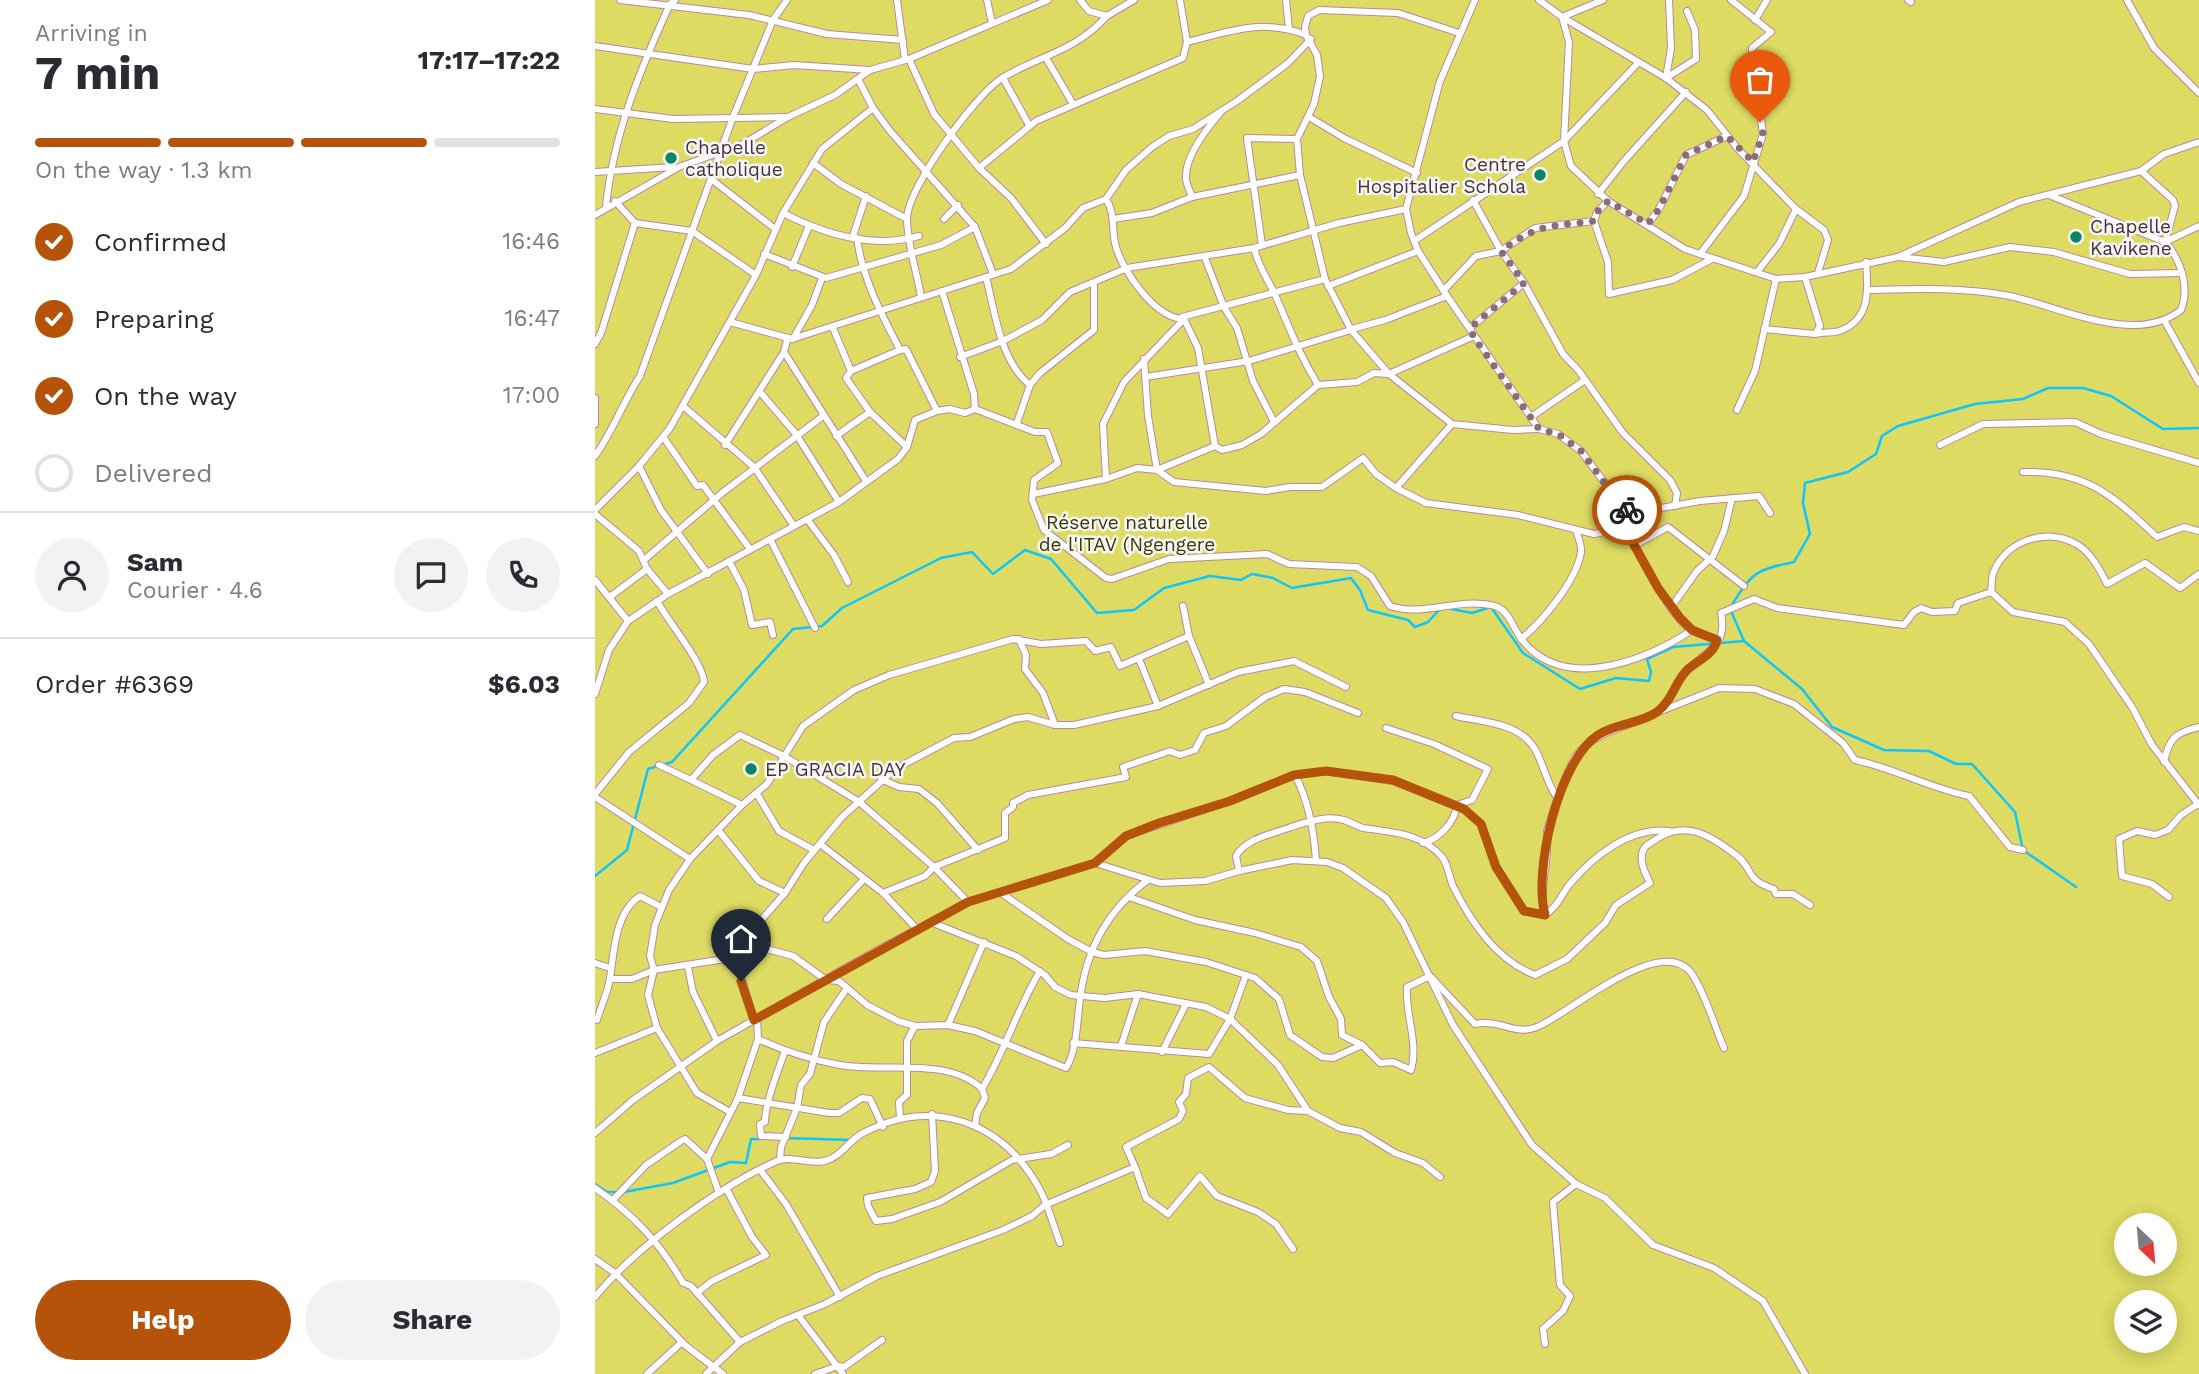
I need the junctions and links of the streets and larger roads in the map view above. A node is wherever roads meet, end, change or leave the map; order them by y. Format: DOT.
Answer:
graph roads {
  1 [pos="620,0"];
  2 [pos="787,0"];
  3 [pos="897,0"];
  4 [pos="987,0"];
  5 [pos="1048,0"];
  6 [pos="1080,0"];
  7 [pos="1134,0"];
  8 [pos="1180,0"];
  9 [pos="1286,0"];
  10 [pos="1333,0"];
  11 [pos="1475,0"];
  12 [pos="1539,0"];
  13 [pos="1603,0"];
  14 [pos="1669,0"];
  15 [pos="1731,0"];
  16 [pos="1767,0"];
  17 [pos="2127,0"];
  18 [pos="672,2"];
  19 [pos="1334,11"];
  20 [pos="1687,11"];
  21 [pos="1107,16"];
  22 [pos="1562,17"];
  23 [pos="773,20"];
  24 [pos="1755,20"];
  25 [pos="992,23"];
  26 [pos="1289,29"];
  27 [pos="1458,33"];
  28 [pos="1309,37"];
  29 [pos="903,40"];
  30 [pos="1187,42"];
  31 [pos="595,46"];
  32 [pos="647,55"];
  33 [pos="1046,58"];
  34 [pos="907,60"];
  35 [pos="1638,63"];
  36 [pos="753,69"];
  37 [pos="870,70"];
  38 [pos="1003,78"];
  39 [pos="1666,78"];
  40 [pos="858,79"];
  41 [pos="1686,92"];
  42 [pos="2199,93"];
  43 [pos="1073,104"];
  44 [pos="873,108"];
  45 [pos="595,109"];
  46 [pos="1222,111"];
  47 [pos="625,114"];
  48 [pos="733,117"];
  49 [pos="788,117"];
  50 [pos="1309,117"];
  51 [pos="1029,125"];
  52 [pos="951,133"];
  53 [pos="1727,136"];
  54 [pos="1297,139"];
  55 [pos="1564,141"];
  56 [pos="2199,142"];
  57 [pos="719,153"];
  58 [pos="1753,162"];
  59 [pos="813,163"];
  60 [pos="678,167"];
  61 [pos="979,168"];
  62 [pos="2141,171"];
  63 [pos="595,172"];
  64 [pos="609,173"];
  65 [pos="1416,173"];
  66 [pos="926,174"];
  67 [pos="1300,175"];
  68 [pos="711,179"];
  69 [pos="1252,187"];
  70 [pos="1598,194"];
  71 [pos="2049,195"];
  72 [pos="866,196"];
  73 [pos="1192,197"];
  74 [pos="1106,199"];
  75 [pos="1473,200"];
  76 [pos="615,201"];
  77 [pos="1608,201"];
  78 [pos="958,205"];
  79 [pos="606,207"];
  80 [pos="1406,209"];
  81 [pos="1796,209"];
  82 [pos="783,213"];
  83 [pos="595,215"];
  84 [pos="907,219"];
  85 [pos="944,219"];
  86 [pos="1113,219"];
  87 [pos="1594,221"];
  88 [pos="635,223"];
  89 [pos="1648,224"];
  90 [pos="809,226"];
  91 [pos="2199,226"];
  92 [pos="975,227"];
  93 [pos="774,228"];
  94 [pos="692,231"];
  95 [pos="1311,231"];
  96 [pos="919,236"];
  97 [pos="855,237"];
  98 [pos="910,238"];
  99 [pos="1414,241"];
  100 [pos="2165,242"];
  101 [pos="1046,244"];
  102 [pos="1262,245"];
  103 [pos="1254,248"];
  104 [pos="913,251"];
  105 [pos="1418,251"];
  106 [pos="1501,251"];
  107 [pos="764,254"];
  108 [pos="1700,254"];
  109 [pos="1898,257"];
  110 [pos="1205,258"];
  111 [pos="1712,259"];
  112 [pos="1866,262"];
  113 [pos="792,267"];
  114 [pos="861,267"];
  115 [pos="1127,268"];
  116 [pos="1757,272"];
  117 [pos="1818,273"];
  118 [pos="2182,273"];
  119 [pos="993,274"];
  120 [pos="756,275"];
  121 [pos="986,276"];
  122 [pos="1805,276"];
  123 [pos="822,278"];
  124 [pos="1776,279"];
  125 [pos="1327,282"];
  126 [pos="1524,283"];
  127 [pos="1094,284"];
  128 [pos="1868,290"];
  129 [pos="942,291"];
  130 [pos="1445,293"];
  131 [pos="1275,295"];
  132 [pos="921,297"];
  133 [pos="1224,307"];
  134 [pos="880,311"];
  135 [pos="1175,318"];
  136 [pos="1184,318"];
  137 [pos="2164,320"];
  138 [pos="730,322"];
  139 [pos="1471,327"];
  140 [pos="834,328"];
  141 [pos="1351,329"];
  142 [pos="1764,329"];
  143 [pos="1815,334"];
  144 [pos="1473,336"];
  145 [pos="790,339"];
  146 [pos="1003,341"];
  147 [pos="595,344"];
  148 [pos="1296,349"];
  149 [pos="900,350"];
  150 [pos="784,352"];
  151 [pos="960,357"];
  152 [pos="1144,359"];
  153 [pos="1249,361"];
  154 [pos="1202,370"];
  155 [pos="851,371"];
  156 [pos="1389,374"];
  157 [pos="1145,377"];
  158 [pos="1585,380"];
  159 [pos="2199,383"];
  160 [pos="1030,385"];
  161 [pos="1318,385"];
  162 [pos="760,393"];
  163 [pos="595,398"];
  164 [pos="683,406"];
  165 [pos="975,409"];
  166 [pos="1737,410"];
  167 [pos="937,411"];
  168 [pos="870,412"];
  169 [pos="824,416"];
  170 [pos="1531,417"];
  171 [pos="1274,422"];
  172 [pos="1017,423"];
  173 [pos="595,424"];
  174 [pos="1452,424"];
  175 [pos="1539,429"];
  176 [pos="796,434"];
  177 [pos="836,436"];
  178 [pos="664,438"];
  179 [pos="725,445"];
  180 [pos="1940,445"];
  181 [pos="1215,446"];
  182 [pos="907,447"];
  183 [pos="595,456"];
  184 [pos="2199,463"];
  185 [pos="639,466"];
  186 [pos="754,467"];
  187 [pos="1157,470"];
  188 [pos="2023,472"];
  189 [pos="1106,479"];
  190 [pos="866,481"];
  191 [pos="1395,488"];
  192 [pos="1033,494"];
  193 [pos="1732,498"];
  194 [pos="715,500"];
  195 [pos="839,502"];
  196 [pos="1675,506"];
  197 [pos="595,512"];
  198 [pos="1770,513"];
  199 [pos="1628,514"];
  200 [pos="807,519"];
  201 [pos="1622,523"];
  202 [pos="794,526"];
  203 [pos="1576,530"];
  204 [pos="2199,531"];
  205 [pos="676,532"];
  206 [pos="770,538"];
  207 [pos="1635,545"];
  208 [pos="750,549"];
  209 [pos="644,560"];
  210 [pos="1710,560"];
  211 [pos="729,561"];
  212 [pos="647,569"];
  213 [pos="708,574"];
  214 [pos="2199,574"];
  215 [pos="595,580"];
  216 [pos="848,582"];
  217 [pos="1744,586"];
  218 [pos="1991,592"];
  219 [pos="668,594"];
  220 [pos="611,596"];
  221 [pos="657,601"];
  222 [pos="1183,606"];
  223 [pos="1672,606"];
  224 [pos="628,621"];
  225 [pos="815,628"];
  226 [pos="1692,630"];
  227 [pos="773,635"];
  228 [pos="1189,636"];
  229 [pos="1019,639"];
  230 [pos="1521,639"];
  231 [pos="1717,640"];
  232 [pos="1139,659"];
  233 [pos="1209,685"];
  234 [pos="1346,687"];
  235 [pos="595,694"];
  236 [pos="1158,706"];
  237 [pos="1358,713"];
  238 [pos="1656,713"];
  239 [pos="1456,716"];
  240 [pos="1055,725"];
  241 [pos="2199,727"];
  242 [pos="1386,728"];
  243 [pos="784,755"];
  244 [pos="2164,762"];
  245 [pos="659,765"];
  246 [pos="1294,775"];
  247 [pos="881,779"];
  248 [pos="691,780"];
  249 [pos="757,794"];
  250 [pos="595,796"];
  251 [pos="1557,799"];
  252 [pos="857,801"];
  253 [pos="2199,804"];
  254 [pos="742,805"];
  255 [pos="1457,805"];
  256 [pos="1311,820"];
  257 [pos="718,830"];
  258 [pos="1671,831"];
  259 [pos="1423,843"];
  260 [pos="820,844"];
  261 [pos="814,850"];
  262 [pos="978,850"];
  263 [pos="2023,850"];
  264 [pos="690,859"];
  265 [pos="1316,860"];
  266 [pos="1095,863"];
  267 [pos="934,867"];
  268 [pos="1239,871"];
  269 [pos="863,880"];
  270 [pos="1148,880"];
  271 [pos="1011,890"];
  272 [pos="785,893"];
  273 [pos="883,893"];
  274 [pos="1129,897"];
  275 [pos="2169,897"];
  276 [pos="968,902"];
  277 [pos="1810,905"];
  278 [pos="661,907"];
  279 [pos="1545,915"];
  280 [pos="827,919"];
  281 [pos="933,923"];
  282 [pos="917,929"];
  283 [pos="748,935"];
  284 [pos="984,942"];
  285 [pos="1092,952"];
  286 [pos="744,956"];
  287 [pos="595,962"];
  288 [pos="688,967"];
  289 [pos="610,968"];
  290 [pos="654,970"];
  291 [pos="1040,971"];
  292 [pos="1247,975"];
  293 [pos="1430,976"];
  294 [pos="610,979"];
  295 [pos="826,980"];
  296 [pos="847,988"];
  297 [pos="1137,994"];
  298 [pos="1080,997"];
  299 [pos="1186,1004"];
  300 [pos="1230,1018"];
  301 [pos="755,1019"];
  302 [pos="597,1020"];
  303 [pos="948,1025"];
  304 [pos="915,1026"];
  305 [pos="657,1028"];
  306 [pos="758,1039"];
  307 [pos="717,1041"];
  308 [pos="1006,1042"];
  309 [pos="1073,1043"];
  310 [pos="1362,1045"];
  311 [pos="1121,1046"];
  312 [pos="1724,1048"];
  313 [pos="785,1052"];
  314 [pos="1162,1052"];
  315 [pos="595,1053"];
  316 [pos="813,1058"];
  317 [pos="680,1067"];
  318 [pos="909,1067"];
  319 [pos="982,1088"];
  320 [pos="738,1098"];
  321 [pos="767,1104"];
  322 [pos="797,1108"];
  323 [pos="1308,1111"];
  324 [pos="730,1112"];
  325 [pos="932,1114"];
  326 [pos="900,1119"];
  327 [pos="975,1126"];
  328 [pos="883,1127"];
  329 [pos="595,1133"];
  330 [pos="786,1138"];
  331 [pos="1068,1145"];
  332 [pos="780,1160"];
  333 [pos="1018,1160"];
  334 [pos="708,1162"];
  335 [pos="1135,1167"];
  336 [pos="761,1171"];
  337 [pos="1440,1177"];
  338 [pos="1576,1184"];
  339 [pos="595,1188"];
  340 [pos="727,1191"];
  341 [pos="719,1193"];
  342 [pos="613,1200"];
  343 [pos="1045,1205"];
  344 [pos="657,1240"];
  345 [pos="1059,1243"];
  346 [pos="1293,1249"];
  347 [pos="595,1259"];
  348 [pos="615,1273"];
  349 [pos="697,1293"];
  350 [pos="595,1297"];
  351 [pos="840,1297"];
  352 [pos="798,1315"];
  353 [pos="882,1340"];
  354 [pos="682,1342"];
  355 [pos="740,1342"];
  356 [pos="1545,1344"];
  357 [pos="713,1366"];
  358 [pos="838,1366"];
  359 [pos="647,1374"];
  360 [pos="706,1374"];
  361 [pos="723,1374"];
  362 [pos="815,1374"];
  363 [pos="843,1374"];
  364 [pos="1805,1374"];
  1 -- 18 [label="street"];
  2 -- 23 [label="street"];
  3 -- 29 [label="street"];
  4 -- 25 [label="street"];
  5 -- 25 [label="street"];
  6 -- 21 [label="street"];
  7 -- 21 [label="street"];
  8 -- 30 [label="street"];
  9 -- 26 [label="street"];
  10 -- 19 [label="street"];
  11 -- 27 [label="street"];
  12 -- 22 [label="street"];
  13 -- 22 [label="street"];
  14 -- 39 [label="street"];
  15 -- 24 [label="street"];
  16 -- 24 [label="street"];
  17 -- 42 [label="street"];
  18 -- 23 [label="street"];
  18 -- 32 [label="street"];
  19 -- 27 [label="street"];
  19 -- 28 [label="street"];
  20 -- 39 [label="street"];
  21 -- 33 [label="street"];
  22 -- 35 [label="street"];
  22 -- 55 [label="street"];
  23 -- 29 [label="street"];
  23 -- 36 [label="street"];
  24 -- 58 [label="street"];
  25 -- 34 [label="street"];
  26 -- 28 [label="street"];
  26 -- 30 [label="street"];
  27 -- 65 [label="street"];
  28 -- 46 [label="street"];
  28 -- 50 [label="street"];
  29 -- 34 [label="street"];
  30 -- 43 [label="street"];
  31 -- 32 [label="street"];
  32 -- 36 [label="street"];
  32 -- 47 [label="street"];
  33 -- 38 [label="street"];
  33 -- 43 [label="street"];
  34 -- 37 [label="street"];
  34 -- 52 [label="street"];
  35 -- 39 [label="street"];
  35 -- 55 [label="street"];
  36 -- 37 [label="street"];
  36 -- 48 [label="street"];
  37 -- 40 [label="street"];
  38 -- 51 [label="street"];
  38 -- 52 [label="street"];
  39 -- 41 [label="street"];
  40 -- 44 [label="street"];
  40 -- 49 [label="street"];
  41 -- 53 [label="street"];
  41 -- 70 [label="street"];
  43 -- 51 [label="street"];
  44 -- 59 [label="street"];
  44 -- 66 [label="street"];
  45 -- 47 [label="street"];
  46 -- 73 [label="street"];
  46 -- 74 [label="street"];
  47 -- 48 [label="street"];
  47 -- 64 [label="street"];
  48 -- 49 [label="street"];
  48 -- 57 [label="street"];
  49 -- 57 [label="street"];
  50 -- 54 [label="street"];
  50 -- 65 [label="street"];
  51 -- 61 [label="street"];
  52 -- 61 [label="street"];
  52 -- 66 [label="street"];
  53 -- 58 [label="street"];
  53 -- 89 [label="street"];
  54 -- 67 [label="street"];
  54 -- 69 [label="street"];
  55 -- 70 [label="street"];
  55 -- 75 [label="street"];
  56 -- 62 [label="street"];
  57 -- 60 [label="street"];
  57 -- 68 [label="street"];
  58 -- 81 [label="street"];
  58 -- 108 [label="street"];
  59 -- 72 [label="street"];
  59 -- 82 [label="street"];
  60 -- 64 [label="street"];
  60 -- 76 [label="street"];
  61 -- 101 [label="street"];
  62 -- 71 [label="street"];
  62 -- 100 [label="street"];
  63 -- 64 [label="street"];
  64 -- 79 [label="street"];
  65 -- 80 [label="street"];
  66 -- 78 [label="street"];
  66 -- 84 [label="street"];
  67 -- 69 [label="street"];
  67 -- 95 [label="street"];
  68 -- 93 [label="street"];
  68 -- 94 [label="street"];
  69 -- 73 [label="street"];
  69 -- 102 [label="street"];
  70 -- 77 [label="street"];
  71 -- 100 [label="street"];
  71 -- 109 [label="street"];
  72 -- 84 [label="street"];
  72 -- 97 [label="street"];
  73 -- 86 [label="street"];
  74 -- 86 [label="street"];
  74 -- 101 [label="street"];
  75 -- 99 [label="street"];
  75 -- 106 [label="street"];
  76 -- 79 [label="street"];
  76 -- 88 [label="street"];
  77 -- 87 [label="street"];
  77 -- 89 [label="street"];
  78 -- 85 [label="street"];
  78 -- 92 [label="street"];
  79 -- 83 [label="street"];
  80 -- 95 [label="street"];
  80 -- 99 [label="street"];
  81 -- 116 [label="street"];
  81 -- 117 [label="street"];
  82 -- 90 [label="street"];
  82 -- 93 [label="street"];
  84 -- 98 [label="street"];
  86 -- 115 [label="street"];
  87 -- 106 [label="street"];
  87 -- 111 [label="street"];
  88 -- 94 [label="street"];
  88 -- 147 [label="street"];
  89 -- 108 [label="street"];
  90 -- 97 [label="street"];
  90 -- 113 [label="street"];
  91 -- 100 [label="street"];
  92 -- 104 [label="street"];
  92 -- 119 [label="street"];
  93 -- 107 [label="street"];
  94 -- 120 [label="street"];
  94 -- 183 [label="street"];
  95 -- 102 [label="street"];
  95 -- 125 [label="street"];
  96 -- 98 [label="street"];
  97 -- 98 [label="street"];
  97 -- 114 [label="street"];
  98 -- 104 [label="street"];
  99 -- 105 [label="street"];
  100 -- 118 [label="street"];
  101 -- 119 [label="street"];
  102 -- 103 [label="street"];
  103 -- 110 [label="street"];
  103 -- 131 [label="street"];
  104 -- 114 [label="street"];
  104 -- 132 [label="street"];
  105 -- 125 [label="street"];
  105 -- 130 [label="street"];
  106 -- 126 [label="street"];
  106 -- 130 [label="street"];
  107 -- 113 [label="street"];
  107 -- 120 [label="street"];
  108 -- 111 [label="street"];
  109 -- 112 [label="street"];
  109 -- 118 [label="street"];
  110 -- 115 [label="street"];
  110 -- 133 [label="street"];
  111 -- 116 [label="street"];
  112 -- 117 [label="street"];
  112 -- 128 [label="street"];
  113 -- 123 [label="street"];
  114 -- 123 [label="street"];
  114 -- 134 [label="street"];
  115 -- 127 [label="street"];
  115 -- 135 [label="street"];
  116 -- 124 [label="street"];
  117 -- 122 [label="street"];
  118 -- 137 [label="street"];
  119 -- 121 [label="street"];
  120 -- 138 [label="street"];
  121 -- 129 [label="street"];
  121 -- 146 [label="street"];
  122 -- 124 [label="street"];
  122 -- 143 [label="street"];
  123 -- 145 [label="street"];
  124 -- 142 [label="street"];
  125 -- 131 [label="street"];
  125 -- 141 [label="street"];
  126 -- 139 [label="street"];
  126 -- 158 [label="street"];
  127 -- 146 [label="street"];
  127 -- 160 [label="street"];
  128 -- 137 [label="street"];
  128 -- 143 [label="street"];
  129 -- 132 [label="street"];
  129 -- 151 [label="street"];
  130 -- 139 [label="street"];
  130 -- 141 [label="street"];
  131 -- 133 [label="street"];
  131 -- 148 [label="street"];
  132 -- 134 [label="street"];
  133 -- 135 [label="street"];
  133 -- 153 [label="street"];
  134 -- 140 [label="street"];
  134 -- 149 [label="street"];
  135 -- 136 [label="street"];
  136 -- 152 [label="street"];
  136 -- 154 [label="street"];
  137 -- 159 [label="street"];
  138 -- 145 [label="street"];
  138 -- 164 [label="street"];
  139 -- 144 [label="street"];
  140 -- 145 [label="street"];
  140 -- 155 [label="street"];
  141 -- 148 [label="street"];
  141 -- 156 [label="street"];
  142 -- 143 [label="street"];
  142 -- 166 [label="street"];
  144 -- 156 [label="street"];
  144 -- 170 [label="street"];
  145 -- 150 [label="street"];
  146 -- 151 [label="street"];
  146 -- 160 [label="street"];
  148 -- 153 [label="street"];
  148 -- 161 [label="street"];
  149 -- 155 [label="street"];
  149 -- 167 [label="street"];
  150 -- 162 [label="street"];
  150 -- 169 [label="street"];
  151 -- 165 [label="street"];
  152 -- 157 [label="street"];
  152 -- 189 [label="street"];
  153 -- 154 [label="street"];
  153 -- 171 [label="street"];
  154 -- 157 [label="street"];
  154 -- 181 [label="street"];
  155 -- 168 [label="street"];
  156 -- 161 [label="street"];
  156 -- 174 [label="street"];
  157 -- 187 [label="street"];
  158 -- 170 [label="street"];
  158 -- 196 [label="street"];
  160 -- 172 [label="street"];
  161 -- 171 [label="street"];
  162 -- 176 [label="street"];
  162 -- 179 [label="street"];
  163 -- 173 [label="street"];
  164 -- 178 [label="street"];
  164 -- 179 [label="street"];
  165 -- 167 [label="street"];
  165 -- 172 [label="street"];
  167 -- 182 [label="street"];
  168 -- 177 [label="street"];
  168 -- 182 [label="street"];
  169 -- 176 [label="street"];
  169 -- 177 [label="street"];
  170 -- 175 [label="street"];
  171 -- 181 [label="street"];
  172 -- 192 [label="street"];
  174 -- 175 [label="street"];
  174 -- 191 [label="street"];
  175 -- 199 [label="street"];
  176 -- 186 [label="street"];
  176 -- 195 [label="street"];
  177 -- 190 [label="street"];
  178 -- 185 [label="street"];
  178 -- 194 [label="street"];
  179 -- 186 [label="street"];
  180 -- 184 [label="street"];
  181 -- 187 [label="street"];
  182 -- 190 [label="street"];
  185 -- 197 [label="street"];
  185 -- 205 [label="street"];
  186 -- 194 [label="street"];
  186 -- 202 [label="street"];
  187 -- 189 [label="street"];
  187 -- 191 [label="street"];
  188 -- 204 [label="street"];
  189 -- 192 [label="street"];
  190 -- 195 [label="street"];
  191 -- 203 [label="street"];
  192 -- 230 [label="street"];
  193 -- 196 [label="street"];
  193 -- 198 [label="street"];
  193 -- 210 [label="street"];
  194 -- 205 [label="street"];
  194 -- 208 [label="street"];
  195 -- 200 [label="street"];
  196 -- 199 [label="street"];
  197 -- 209 [label="street"];
  199 -- 201 [label="street"];
  200 -- 202 [label="street"];
  200 -- 216 [label="street"];
  201 -- 203 [label="street"];
  201 -- 207 [label="street"];
  202 -- 206 [label="street"];
  203 -- 230 [label="street"];
  205 -- 209 [label="street"];
  205 -- 213 [label="street"];
  206 -- 208 [label="street"];
  206 -- 225 [label="street"];
  207 -- 210 [label="street"];
  207 -- 223 [label="street"];
  208 -- 211 [label="street"];
  209 -- 212 [label="street"];
  210 -- 217 [label="street"];
  210 -- 223 [label="street"];
  211 -- 213 [label="street"];
  211 -- 227 [label="street"];
  212 -- 219 [label="street"];
  212 -- 220 [label="street"];
  213 -- 219 [label="street"];
  214 -- 218 [label="street"];
  215 -- 220 [label="street"];
  218 -- 231 [label="street"];
  218 -- 244 [label="street"];
  219 -- 221 [label="street"];
  220 -- 224 [label="street"];
  221 -- 224 [label="street"];
  221 -- 250 [label="street"];
  222 -- 228 [label="street"];
  223 -- 226 [label="street"];
  224 -- 235 [label="street"];
  226 -- 230 [label="street"];
  226 -- 231 [label="street"];
  228 -- 232 [label="street"];
  228 -- 233 [label="street"];
  229 -- 232 [label="street"];
  229 -- 240 [label="street"];
  229 -- 243 [label="street"];
  231 -- 238 [label="street"];
  232 -- 236 [label="street"];
  233 -- 234 [label="street"];
  233 -- 236 [label="street"];
  236 -- 240 [label="street"];
  237 -- 262 [label="street"];
  238 -- 251 [label="street"];
  238 -- 263 [label="street"];
  239 -- 251 [label="street"];
  240 -- 247 [label="street"];
  241 -- 244 [label="street"];
  242 -- 255 [label="street"];
  243 -- 248 [label="street"];
  243 -- 249 [label="street"];
  243 -- 252 [label="street"];
  244 -- 253 [label="street"];
  245 -- 248 [label="street"];
  246 -- 255 [label="street"];
  246 -- 256 [label="street"];
  246 -- 266 [label="street"];
  247 -- 252 [label="street"];
  247 -- 262 [label="street"];
  248 -- 254 [label="street"];
  249 -- 254 [label="street"];
  249 -- 261 [label="street"];
  250 -- 264 [label="street"];
  251 -- 279 [label="street"];
  252 -- 260 [label="street"];
  252 -- 267 [label="street"];
  253 -- 275 [label="street"];
  254 -- 257 [label="street"];
  255 -- 259 [label="street"];
  255 -- 279 [label="street"];
  256 -- 259 [label="street"];
  256 -- 265 [label="street"];
  256 -- 268 [label="street"];
  257 -- 264 [label="street"];
  257 -- 272 [label="street"];
  258 -- 259 [label="street"];
  258 -- 277 [label="street"];
  258 -- 279 [label="street"];
  260 -- 261 [label="street"];
  260 -- 269 [label="street"];
  261 -- 272 [label="street"];
  262 -- 267 [label="street"];
  264 -- 278 [label="street"];
  265 -- 268 [label="street"];
  265 -- 293 [label="street"];
  266 -- 270 [label="street"];
  266 -- 271 [label="street"];
  267 -- 273 [label="street"];
  267 -- 276 [label="street"];
  268 -- 270 [label="street"];
  269 -- 273 [label="street"];
  269 -- 280 [label="street"];
  270 -- 274 [label="street"];
  271 -- 276 [label="street"];
  271 -- 285 [label="street"];
  272 -- 283 [label="street"];
  273 -- 282 [label="street"];
  274 -- 285 [label="street"];
  274 -- 310 [label="street"];
  276 -- 281 [label="street"];
  278 -- 289 [label="street"];
  278 -- 290 [label="street"];
  281 -- 282 [label="street"];
  281 -- 284 [label="street"];
  282 -- 295 [label="street"];
  283 -- 286 [label="street"];
  283 -- 295 [label="street"];
  284 -- 291 [label="street"];
  284 -- 303 [label="street"];
  285 -- 292 [label="street"];
  285 -- 298 [label="street"];
  286 -- 288 [label="street"];
  286 -- 301 [label="street"];
  287 -- 289 [label="street"];
  288 -- 290 [label="street"];
  288 -- 307 [label="street"];
  289 -- 294 [label="street"];
  290 -- 294 [label="street"];
  290 -- 305 [label="street"];
  291 -- 298 [label="street"];
  291 -- 308 [label="street"];
  292 -- 300 [label="street"];
  292 -- 310 [label="street"];
  293 -- 310 [label="street"];
  293 -- 312 [label="street"];
  293 -- 338 [label="street"];
  294 -- 302 [label="street"];
  295 -- 296 [label="street"];
  295 -- 301 [label="street"];
  296 -- 304 [label="street"];
  296 -- 316 [label="street"];
  297 -- 298 [label="street"];
  297 -- 299 [label="street"];
  297 -- 311 [label="street"];
  298 -- 309 [label="street"];
  299 -- 300 [label="street"];
  299 -- 314 [label="street"];
  300 -- 314 [label="street"];
  300 -- 323 [label="street"];
  301 -- 306 [label="street"];
  301 -- 307 [label="street"];
  303 -- 304 [label="street"];
  303 -- 308 [label="street"];
  304 -- 318 [label="street"];
  305 -- 315 [label="street"];
  305 -- 317 [label="street"];
  306 -- 313 [label="street"];
  306 -- 320 [label="street"];
  307 -- 317 [label="street"];
  308 -- 309 [label="street"];
  308 -- 319 [label="street"];
  309 -- 311 [label="street"];
  311 -- 314 [label="street"];
  313 -- 316 [label="street"];
  313 -- 321 [label="street"];
  316 -- 318 [label="street"];
  316 -- 322 [label="street"];
  317 -- 324 [label="street"];
  317 -- 329 [label="street"];
  318 -- 319 [label="street"];
  318 -- 326 [label="street"];
  319 -- 327 [label="street"];
  320 -- 321 [label="street"];
  320 -- 324 [label="street"];
  321 -- 322 [label="street"];
  321 -- 330 [label="street"];
  322 -- 328 [label="street"];
  322 -- 330 [label="street"];
  323 -- 335 [label="street"];
  323 -- 337 [label="street"];
  324 -- 334 [label="street"];
  325 -- 326 [label="street"];
  325 -- 327 [label="street"];
  325 -- 333 [label="street"];
  326 -- 328 [label="street"];
  327 -- 333 [label="street"];
  328 -- 332 [label="street"];
  330 -- 332 [label="street"];
  331 -- 333 [label="street"];
  332 -- 336 [label="street"];
  333 -- 343 [label="street"];
  334 -- 341 [label="street"];
  334 -- 342 [label="street"];
  335 -- 343 [label="street"];
  335 -- 346 [label="street"];
  336 -- 340 [label="street"];
  336 -- 351 [label="street"];
  338 -- 356 [label="street"];
  338 -- 364 [label="street"];
  339 -- 342 [label="street"];
  340 -- 341 [label="street"];
  340 -- 349 [label="street"];
  341 -- 344 [label="street"];
  342 -- 344 [label="street"];
  343 -- 345 [label="street"];
  343 -- 351 [label="street"];
  344 -- 348 [label="street"];
  344 -- 349 [label="street"];
  347 -- 348 [label="street"];
  348 -- 350 [label="street"];
  348 -- 354 [label="street"];
  349 -- 355 [label="street"];
  351 -- 352 [label="street"];
  352 -- 355 [label="street"];
  352 -- 358 [label="street"];
  353 -- 358 [label="street"];
  354 -- 357 [label="street"];
  354 -- 359 [label="street"];
  355 -- 357 [label="street"];
  357 -- 360 [label="street"];
  357 -- 361 [label="street"];
  358 -- 362 [label="street"];
  358 -- 363 [label="street"];
}
